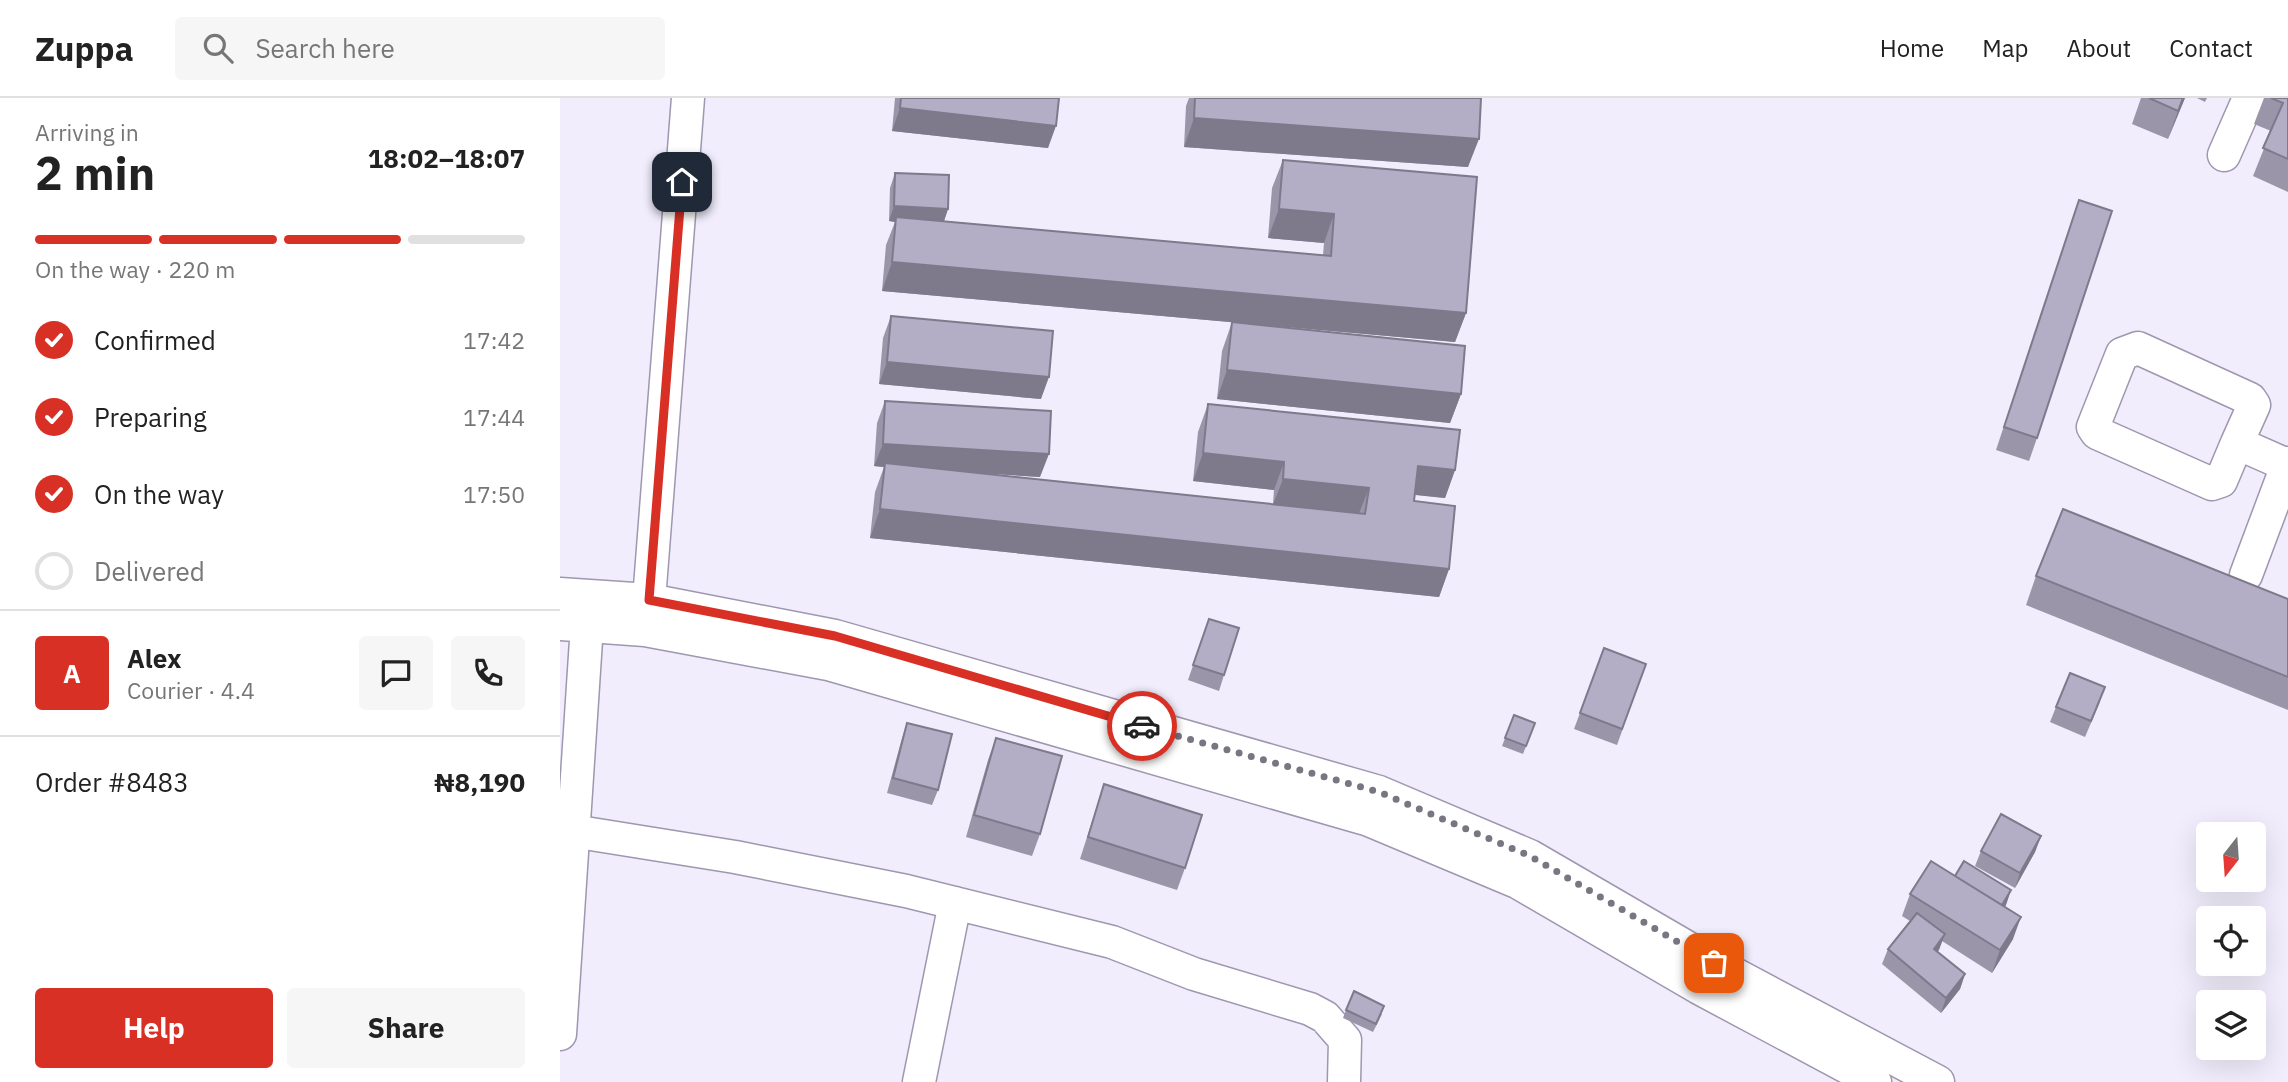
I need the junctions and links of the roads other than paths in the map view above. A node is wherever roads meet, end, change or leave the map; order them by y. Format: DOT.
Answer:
graph roads {
  1 [pos="688,98"];
  2 [pos="2249,98"];
  3 [pos="2224,155"];
  4 [pos="2237,443"];
  5 [pos="2288,464"];
  6 [pos="2246,575"];
  7 [pos="560,594"];
  8 [pos="649,600"];
  9 [pos="573,625"];
  10 [pos="567,830"];
  11 [pos="955,903"];
  12 [pos="560,1034"];
  13 [pos="919,1082"];
  14 [pos="1344,1082"];
  15 [pos="1875,1082"];
  16 [pos="1938,1082"];
  1 -- 8 [label="street"];
  2 -- 3 [label="street"];
  4 -- 4 [label="street"];
  4 -- 5 [label="street"];
  5 -- 6 [label="street"];
  7 -- 8 [label="street"];
  8 -- 16 [label="street"];
  9 -- 10 [label="street"];
  9 -- 15 [label="street"];
  10 -- 11 [label="street"];
  10 -- 12 [label="street"];
  11 -- 13 [label="street"];
  11 -- 14 [label="street"];
}
